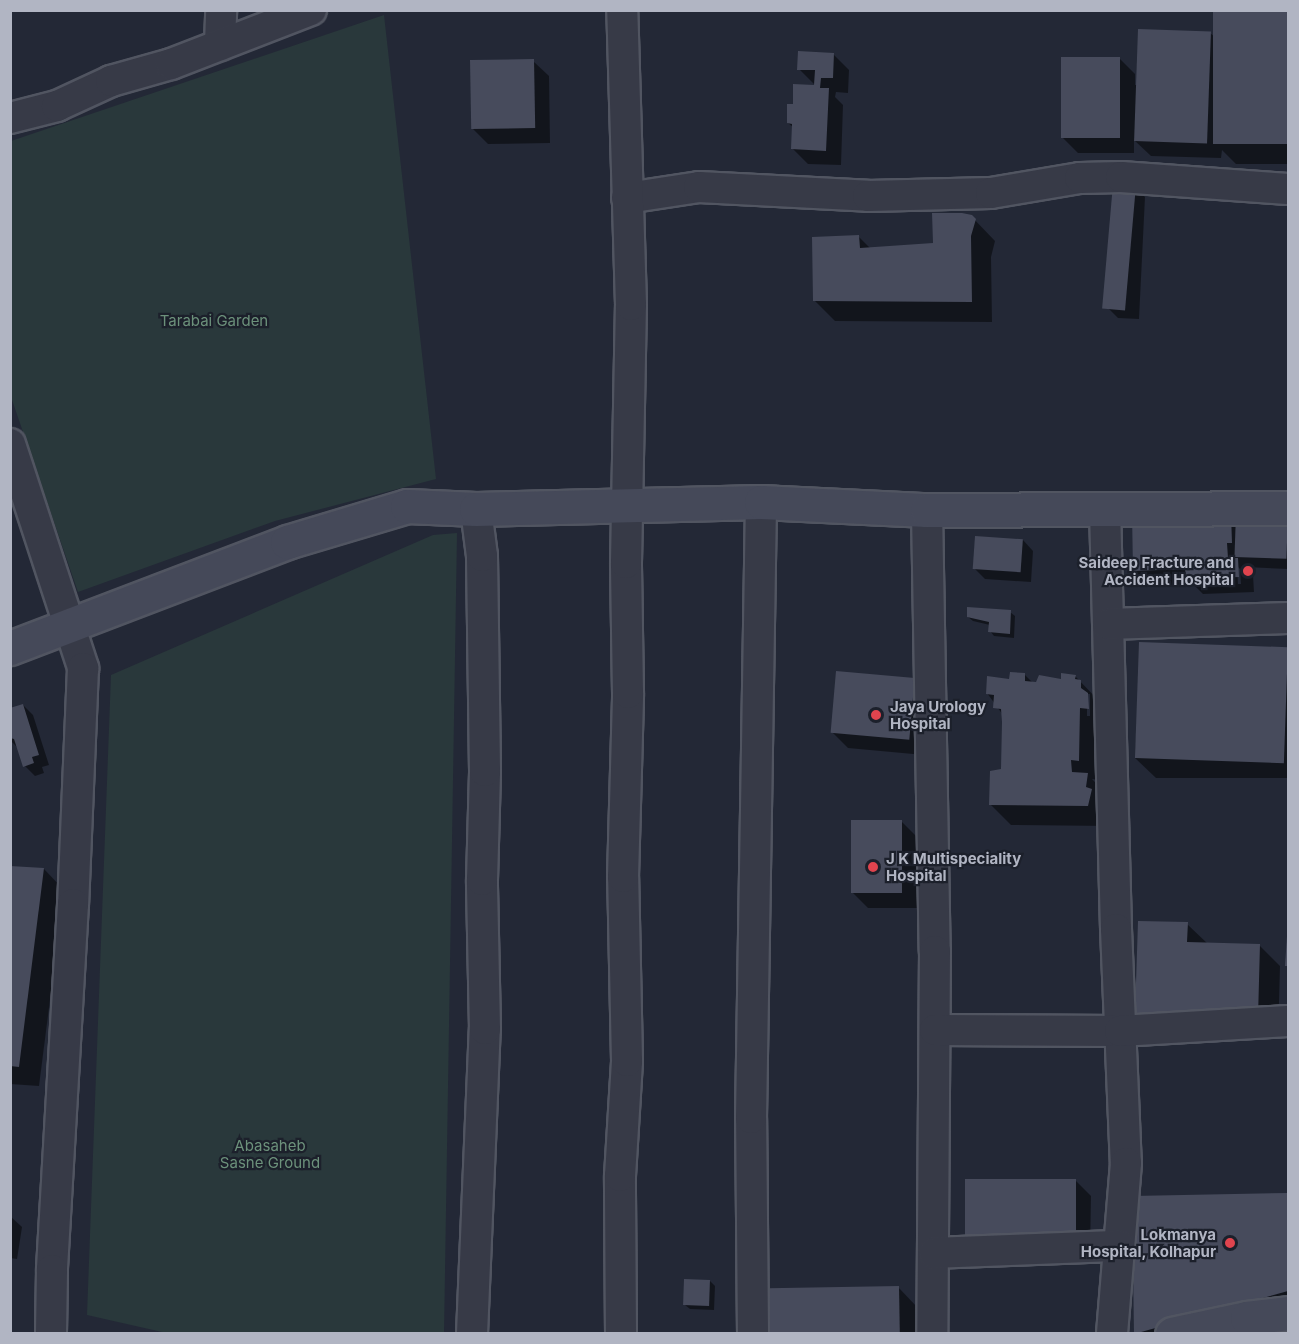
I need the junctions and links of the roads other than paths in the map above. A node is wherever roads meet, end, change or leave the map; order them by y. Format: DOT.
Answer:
graph roads {
  1 [pos="221,10"];
  2 [pos="311,10"];
  3 [pos="622,10"];
  4 [pos="220,45"];
  5 [pos="10,118"];
  6 [pos="1288,189"];
  7 [pos="627,198"];
  8 [pos="10,444"];
  9 [pos="760,502"];
  10 [pos="627,504"];
  11 [pos="1288,508"];
  12 [pos="476,509"];
  13 [pos="1104,509"];
  14 [pos="927,510"];
  15 [pos="1288,618"];
  16 [pos="1108,624"];
  17 [pos="69,625"];
  18 [pos="10,648"];
  19 [pos="1288,1021"];
  20 [pos="935,1030"];
  21 [pos="1120,1031"];
  22 [pos="1119,1246"];
  23 [pos="934,1253"];
  24 [pos="1288,1313"];
  25 [pos="51,1334"];
  26 [pos="472,1334"];
  27 [pos="621,1334"];
  28 [pos="753,1334"];
  29 [pos="932,1334"];
  30 [pos="1113,1334"];
  31 [pos="1172,1334"];
  1 -- 4 [label="street"];
  2 -- 4 [label="street"];
  3 -- 7 [label="street"];
  4 -- 5 [label="street"];
  6 -- 7 [label="street"];
  7 -- 10 [label="street"];
  8 -- 17 [label="street"];
  9 -- 10 [label="street"];
  9 -- 14 [label="street"];
  9 -- 28 [label="street"];
  10 -- 12 [label="street"];
  10 -- 27 [label="street"];
  11 -- 13 [label="street"];
  12 -- 17 [label="street"];
  12 -- 26 [label="street"];
  13 -- 14 [label="street"];
  13 -- 16 [label="street"];
  14 -- 20 [label="street"];
  15 -- 16 [label="street"];
  16 -- 21 [label="street"];
  17 -- 18 [label="street"];
  17 -- 25 [label="street"];
  19 -- 21 [label="street"];
  20 -- 21 [label="street"];
  20 -- 23 [label="street"];
  21 -- 22 [label="street"];
  22 -- 23 [label="street"];
  22 -- 30 [label="street"];
  23 -- 29 [label="street"];
  24 -- 31 [label="street"];
}
